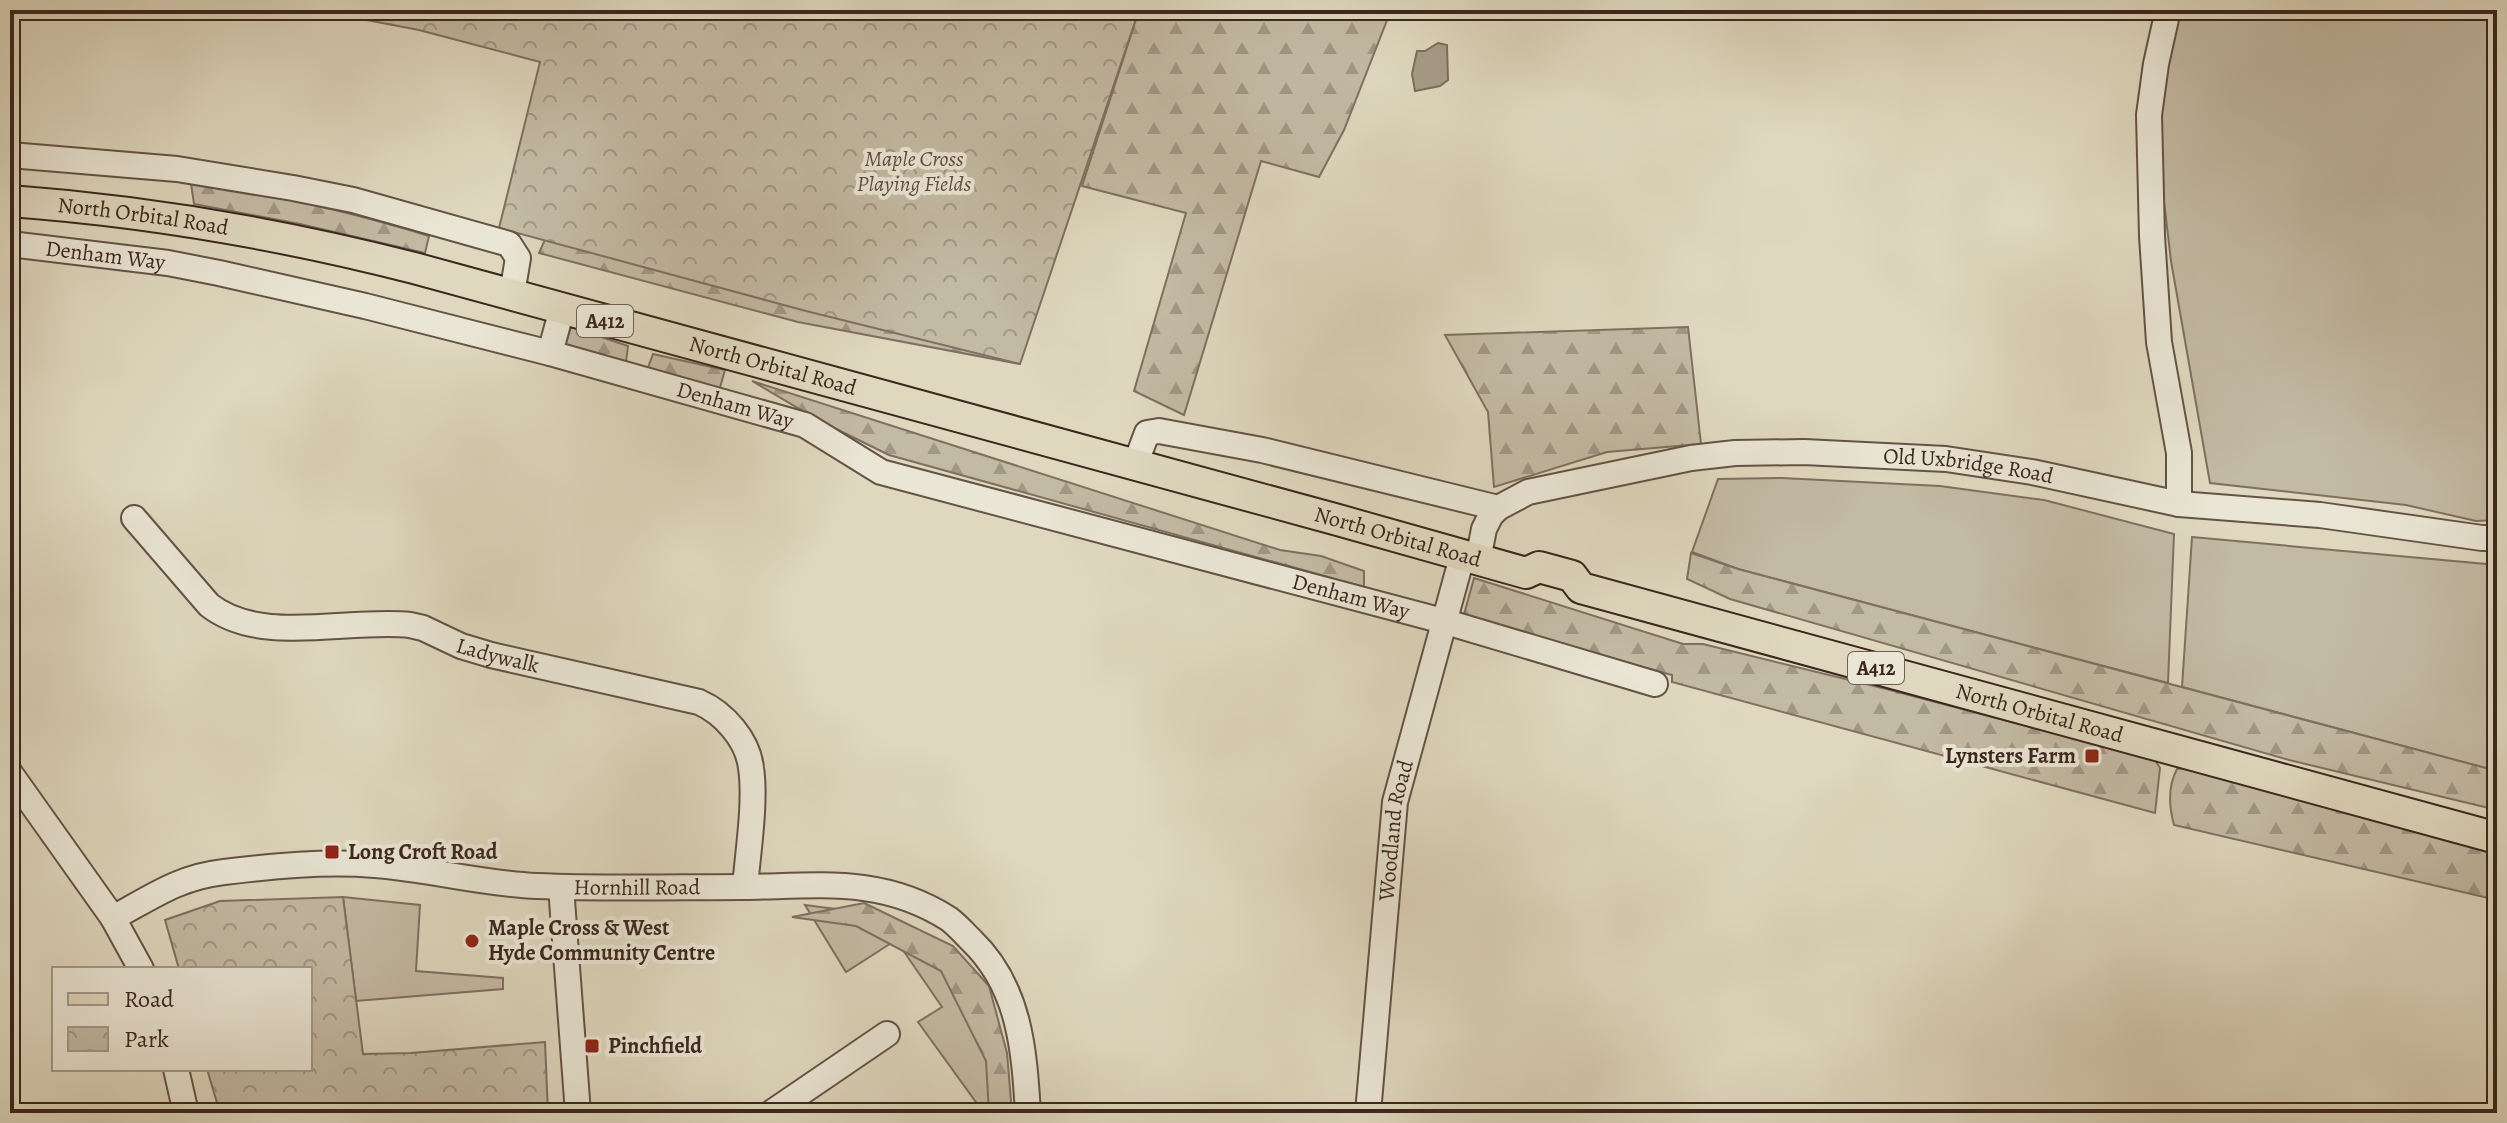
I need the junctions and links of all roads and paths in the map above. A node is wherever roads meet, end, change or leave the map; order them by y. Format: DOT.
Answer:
graph roads {
  1 [pos="2168,10"];
  2 [pos="10,155"];
  3 [pos="10,201"];
  4 [pos="11,248"];
  5 [pos="512,294"];
  6 [pos="562,309"];
  7 [pos="550,353"];
  8 [pos="1135,465"];
  9 [pos="2179,504"];
  10 [pos="1498,508"];
  11 [pos="134,518"];
  12 [pos="2497,538"];
  13 [pos="1470,558"];
  14 [pos="1443,621"];
  15 [pos="1655,684"];
  16 [pos="10,773"];
  17 [pos="2497,838"];
  18 [pos="561,887"];
  19 [pos="745,887"];
  20 [pos="113,918"];
  21 [pos="140,967"];
  22 [pos="887,1034"];
  23 [pos="176,1071"];
  24 [pos="186,1113"];
  25 [pos="578,1113"];
  26 [pos="771,1113"];
  27 [pos="1028,1113"];
  28 [pos="1368,1113"];
  1 -- 9 [label="street"];
  2 -- 5 [label="street"];
  3 -- 5 [label="main road, North Orbital Road / A412"];
  4 -- 7 [label="street, Denham Way"];
  5 -- 6 [label="main road, North Orbital Road / A412"];
  6 -- 7 [label="street"];
  6 -- 8 [label="main road, North Orbital Road / A412"];
  7 -- 14 [label="street, Denham Way"];
  8 -- 10 [label="street"];
  8 -- 13 [label="main road, North Orbital Road / A412"];
  9 -- 10 [label="street, Old Uxbridge Road"];
  9 -- 12 [label="street, Old Uxbridge Road"];
  10 -- 13 [label="street"];
  11 -- 19 [label="street, Ladywalk"];
  13 -- 14 [label="street, Woodland Road"];
  13 -- 17 [label="main road, North Orbital Road / A412"];
  14 -- 15 [label="street, Denham Way"];
  14 -- 28 [label="street, Woodland Road"];
  16 -- 20 [label="street"];
  18 -- 19 [label="street, Hornhill Road"];
  18 -- 20 [label="street, Hornhill Road"];
  18 -- 25 [label="street"];
  19 -- 27 [label="street, Hornhill Road"];
  20 -- 21 [label="street"];
  22 -- 26 [label="street"];
  23 -- 24 [label="street"];
}
